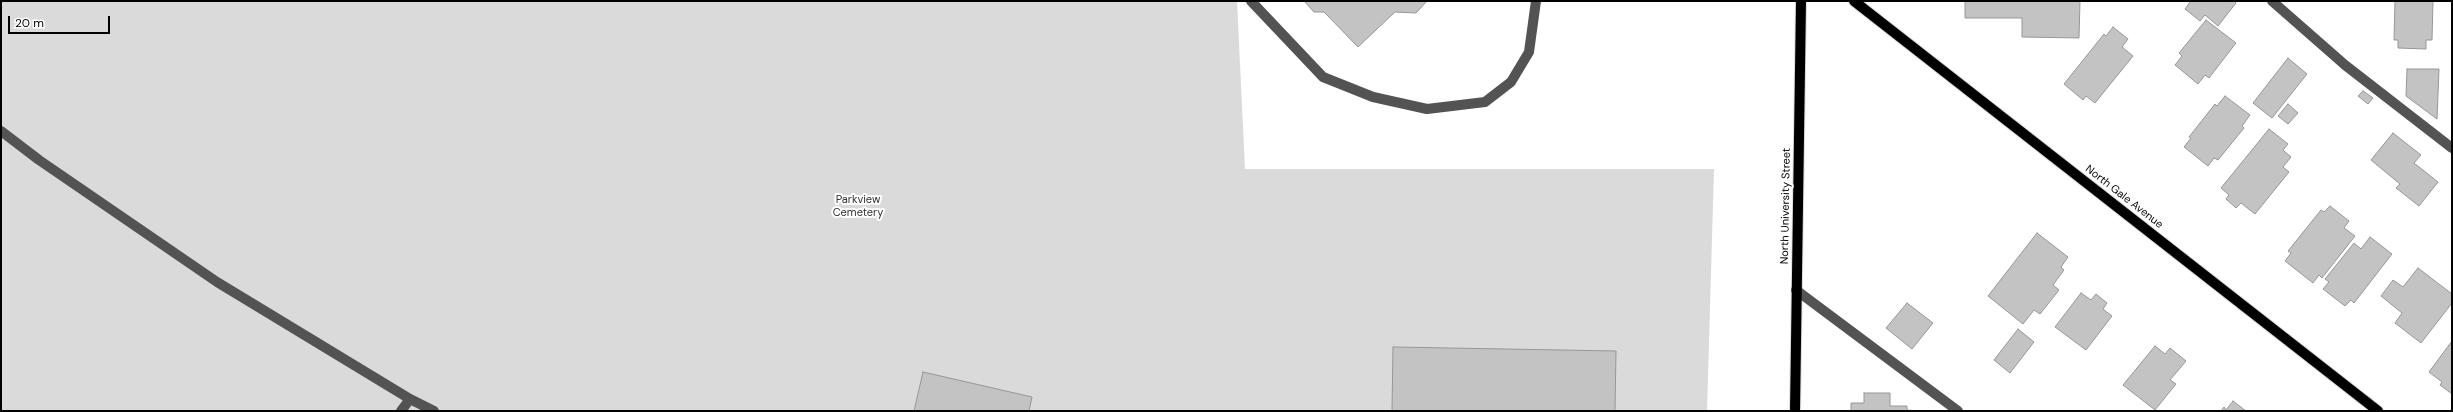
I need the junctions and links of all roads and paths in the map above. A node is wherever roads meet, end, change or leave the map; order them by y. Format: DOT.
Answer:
graph roads {
  1 [pos="1251,1"];
  2 [pos="1536,1"];
  3 [pos="1800,1"];
  4 [pos="1854,1"];
  5 [pos="2272,1"];
  6 [pos="1,131"];
  7 [pos="2452,148"];
  8 [pos="1796,290"];
  9 [pos="410,400"];
  10 [pos="401,411"];
  11 [pos="434,411"];
  12 [pos="1795,411"];
  13 [pos="1958,411"];
  14 [pos="2378,411"];
  1 -- 2 [label="lane"];
  3 -- 8 [label="main road, North University Street"];
  4 -- 14 [label="main road, North Gale Avenue"];
  5 -- 7 [label="lane"];
  6 -- 9 [label="lane"];
  8 -- 12 [label="main road, North University Street"];
  8 -- 13 [label="lane"];
  9 -- 10 [label="lane"];
  9 -- 11 [label="lane"];
}
